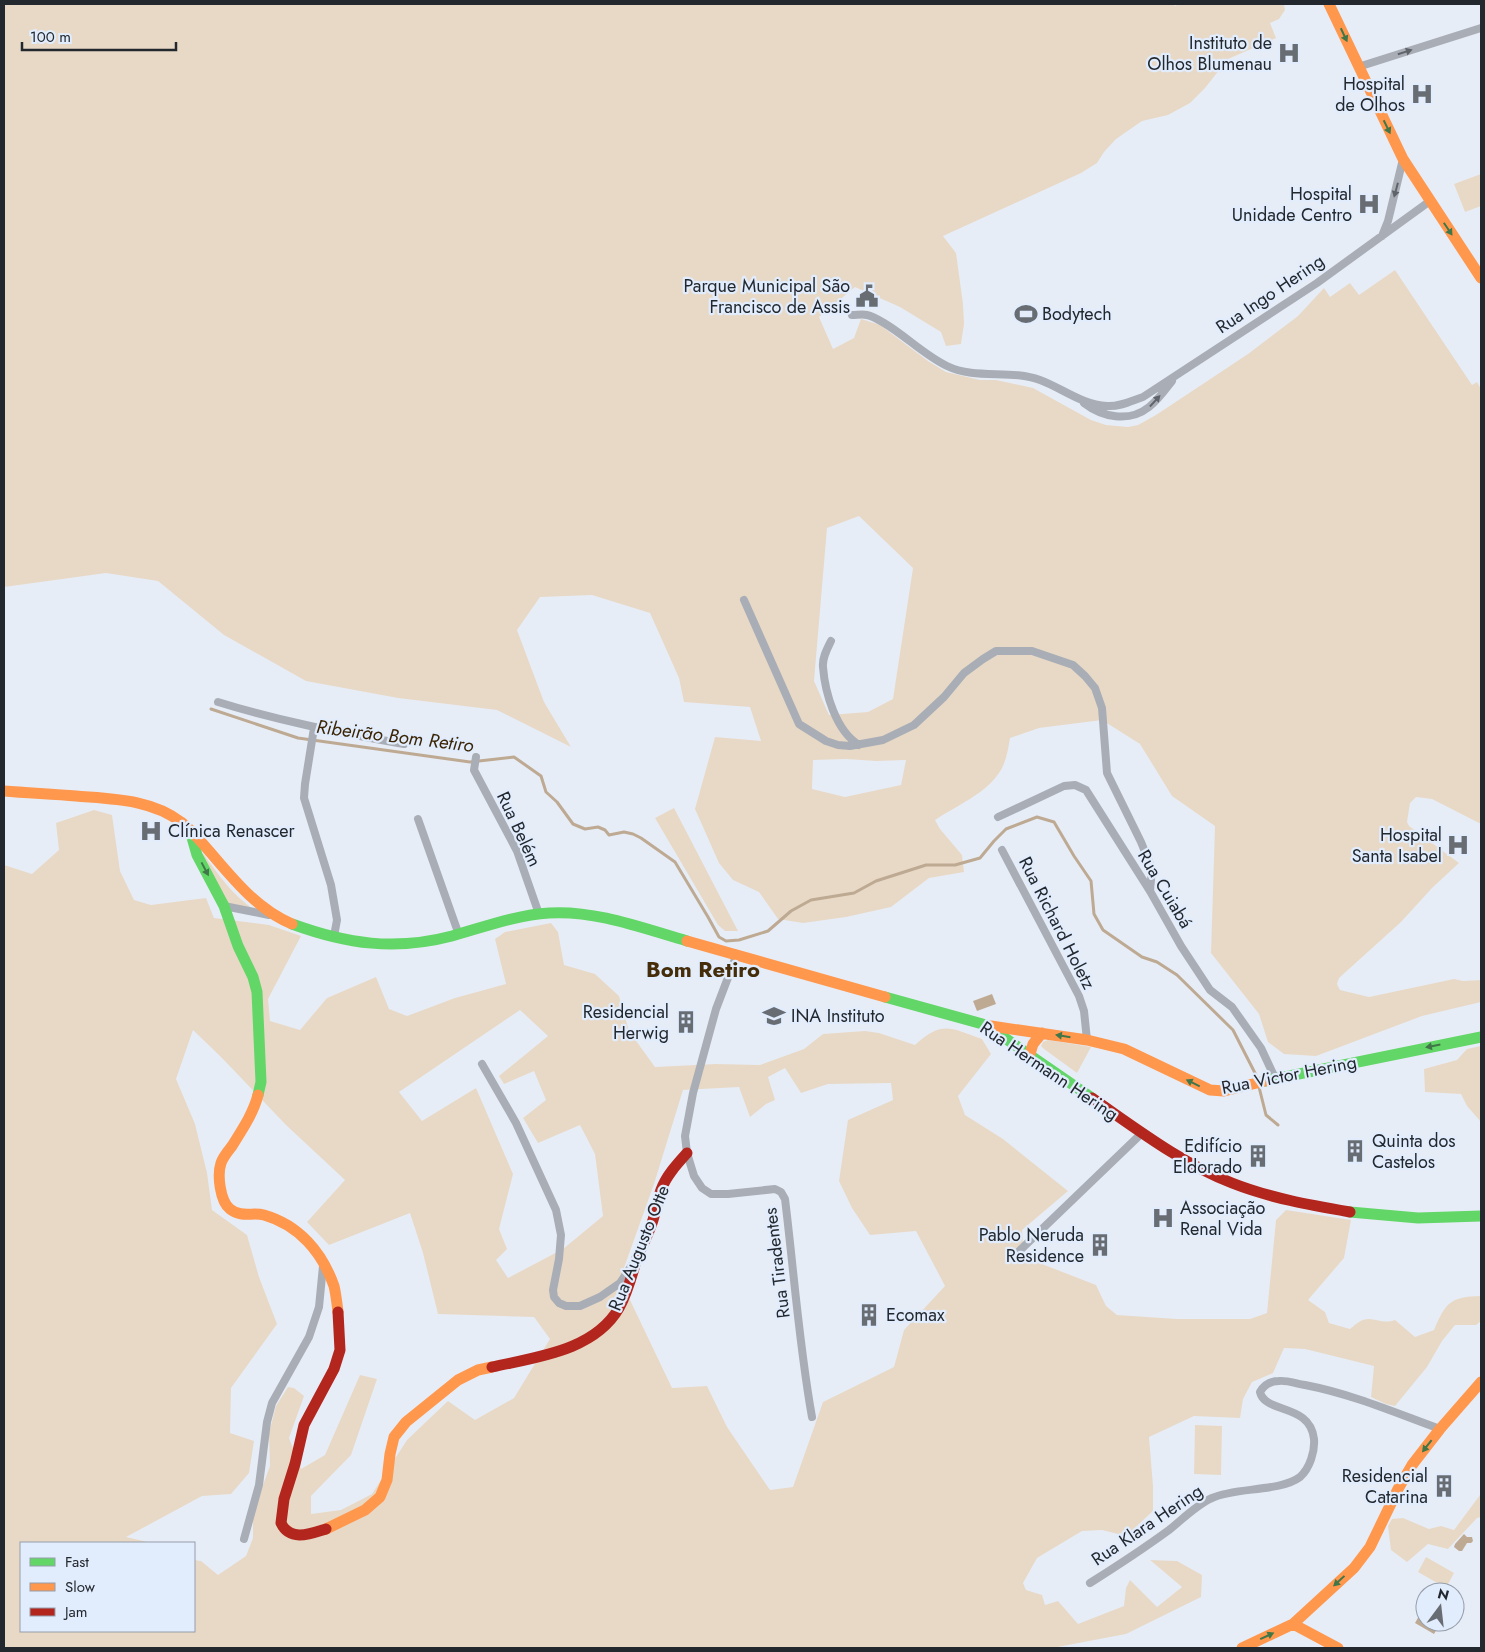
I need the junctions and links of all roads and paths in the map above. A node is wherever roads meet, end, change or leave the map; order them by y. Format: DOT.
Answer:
graph roads {
  1 [pos="1329,4"];
  2 [pos="1481,28"];
  3 [pos="1358,67"];
  4 [pos="1403,159"];
  5 [pos="1430,201"];
  6 [pos="1381,238"];
  7 [pos="1481,278"];
  8 [pos="852,315"];
  9 [pos="1176,375"];
  10 [pos="1076,398"];
  11 [pos="744,600"];
  12 [pos="831,641"];
  13 [pos="218,702"];
  14 [pos="314,728"];
  15 [pos="404,744"];
  16 [pos="859,745"];
  17 [pos="476,757"];
  18 [pos="4,791"];
  19 [pos="998,817"];
  20 [pos="418,820"];
  21 [pos="190,830"];
  22 [pos="1002,850"];
  23 [pos="1150,890"];
  24 [pos="224,906"];
  25 [pos="539,914"];
  26 [pos="279,918"];
  27 [pos="459,934"];
  28 [pos="334,936"];
  29 [pos="737,954"];
  30 [pos="986,1025"];
  31 [pos="1042,1033"];
  32 [pos="1481,1036"];
  33 [pos="1087,1040"];
  34 [pos="1030,1054"];
  35 [pos="482,1064"];
  36 [pos="1275,1078"];
  37 [pos="1142,1133"];
  38 [pos="687,1153"];
  39 [pos="1481,1216"];
  40 [pos="638,1257"];
  41 [pos="1013,1257"];
  42 [pos="323,1263"];
  43 [pos="1481,1382"];
  44 [pos="812,1417"];
  45 [pos="1440,1429"];
  46 [pos="244,1539"];
  47 [pos="1090,1583"];
  48 [pos="1293,1624"];
  49 [pos="1242,1648"];
  50 [pos="1338,1648"];
  1 -- 3 [label="street, one-way"];
  3 -- 2 [label="street, one-way"];
  3 -- 4 [label="street, one-way"];
  4 -- 5 [label="street"];
  4 -- 6 [label="street, one-way"];
  5 -- 6 [label="street, Rua Ingo Hering"];
  5 -- 7 [label="street, one-way"];
  6 -- 9 [label="street, Rua Ingo Hering"];
  8 -- 10 [label="street, Rua Ingo Hering"];
  9 -- 10 [label="street, Rua Ingo Hering"];
  10 -- 9 [label="street, Rua Ingo Hering, one-way"];
  11 -- 16 [label="street"];
  12 -- 16 [label="street"];
  13 -- 14 [label="street"];
  14 -- 15 [label="street"];
  14 -- 28 [label="street"];
  16 -- 23 [label="street"];
  17 -- 25 [label="street, Rua Belém"];
  18 -- 21 [label="street, Rua Hermann Hering"];
  19 -- 23 [label="street, Rua Cuiabá"];
  20 -- 27 [label="street"];
  21 -- 24 [label="street, Rua Augusto Otte, one-way"];
  21 -- 26 [label="street, Rua Hermann Hering"];
  22 -- 33 [label="street, Rua Richard Holetz"];
  23 -- 36 [label="street, Rua Cuiabá"];
  24 -- 26 [label="street"];
  24 -- 42 [label="street, Rua Augusto Otte"];
  25 -- 27 [label="street, Rua Hermann Hering"];
  25 -- 29 [label="street, Rua Hermann Hering"];
  26 -- 28 [label="street, Rua Hermann Hering"];
  27 -- 28 [label="street, Rua Hermann Hering"];
  29 -- 30 [label="street, Rua Hermann Hering"];
  29 -- 38 [label="street, Rua Tiradentes"];
  30 -- 31 [label="street, Rua Victor Hering"];
  30 -- 34 [label="street, Rua Hermann Hering"];
  33 -- 31 [label="street, Rua Victor Hering, one-way"];
  31 -- 34 [label="street"];
  32 -- 36 [label="street, Rua Victor Hering, one-way"];
  36 -- 33 [label="street, Rua Victor Hering, one-way"];
  34 -- 37 [label="street, Rua Hermann Hering"];
  35 -- 40 [label="street"];
  37 -- 39 [label="street, Rua Hermann Hering"];
  37 -- 41 [label="street"];
  38 -- 40 [label="street, Rua Augusto Otte"];
  38 -- 44 [label="street, Rua Tiradentes"];
  40 -- 42 [label="street, Rua Augusto Otte"];
  42 -- 46 [label="street"];
  43 -- 45 [label="street"];
  45 -- 47 [label="street, Rua Klara Hering"];
  45 -- 48 [label="street, one-way"];
  49 -- 48 [label="street, one-way"];
  48 -- 50 [label="street"];
}
